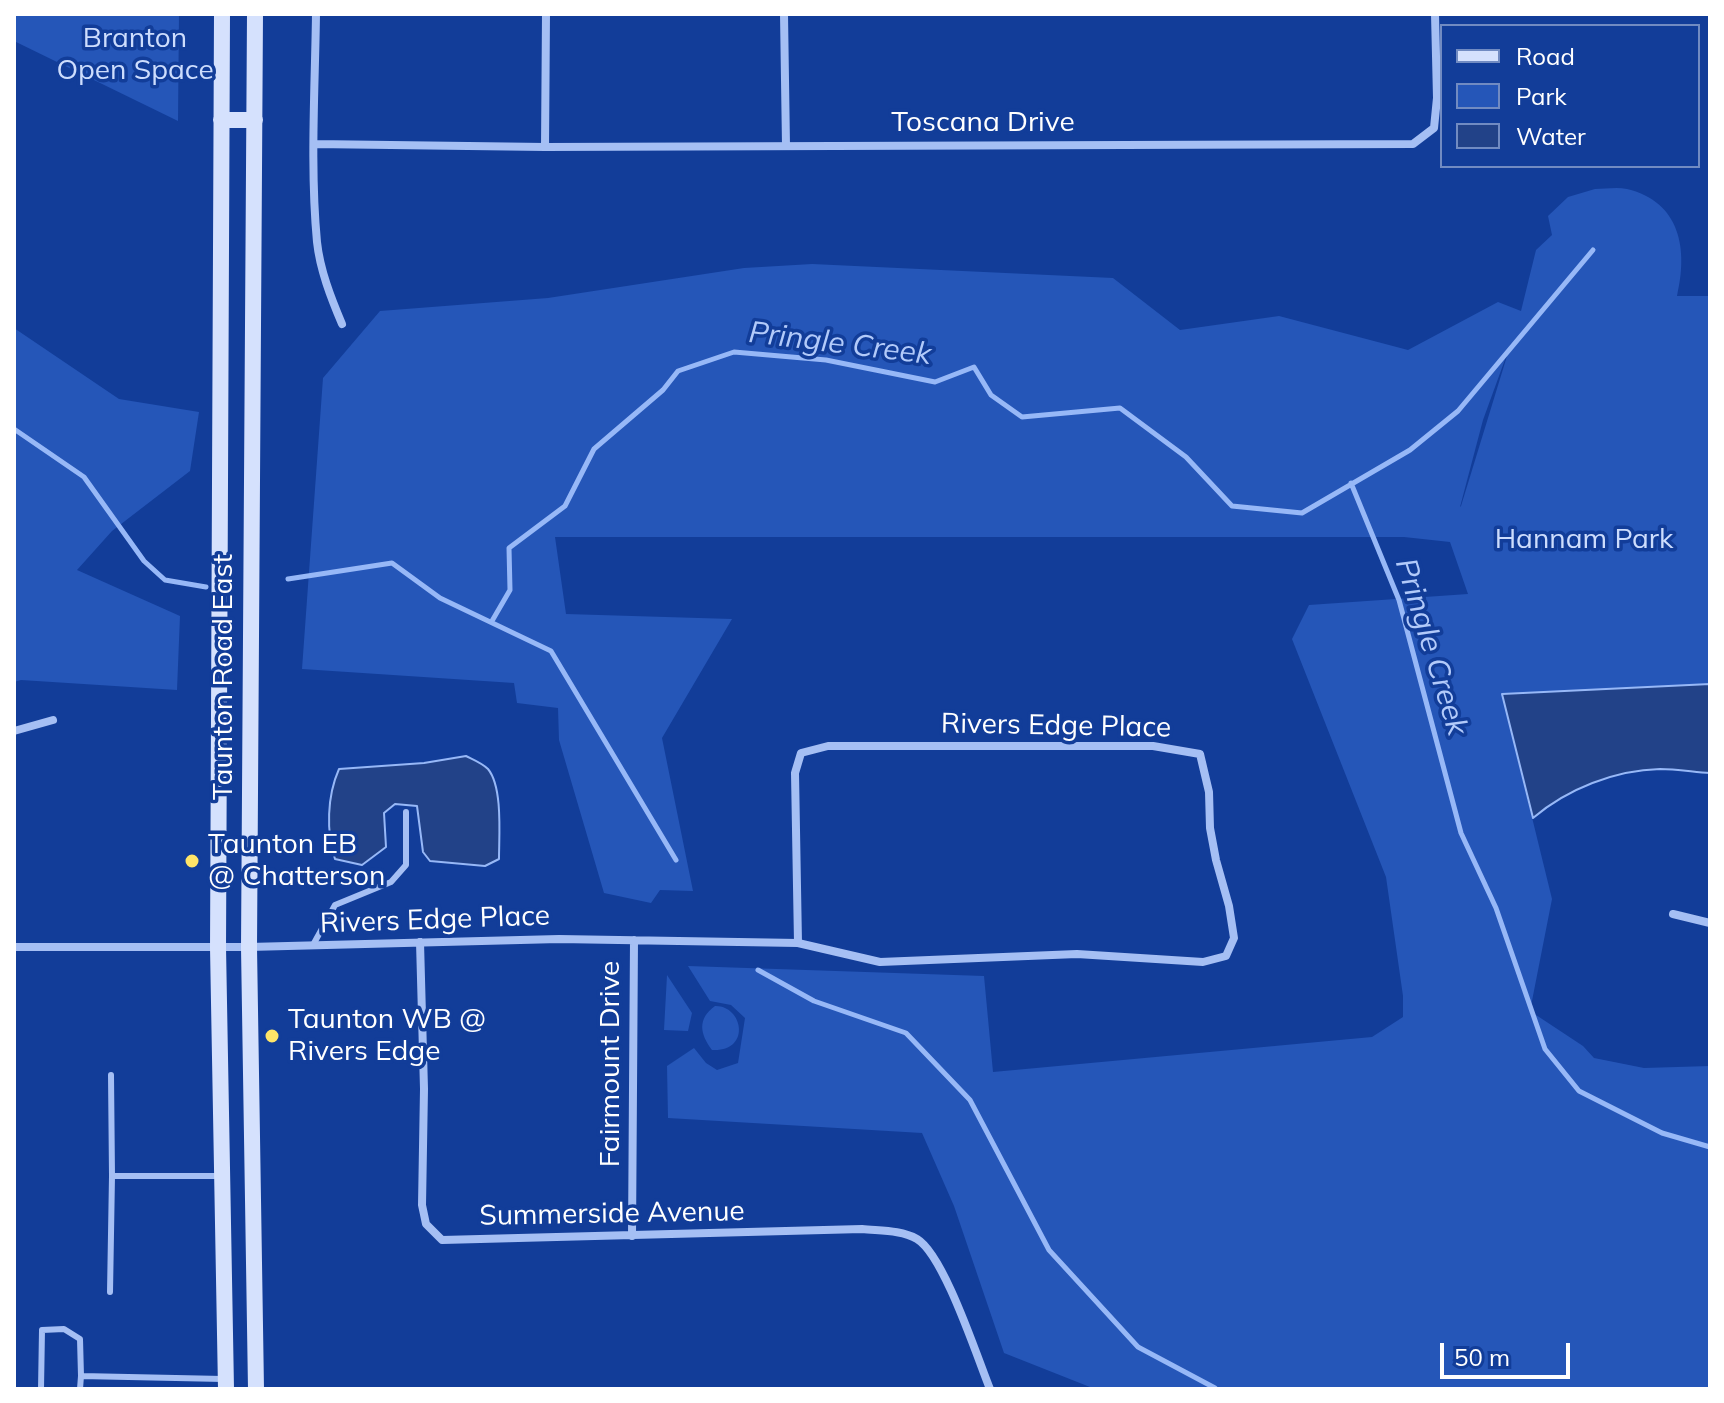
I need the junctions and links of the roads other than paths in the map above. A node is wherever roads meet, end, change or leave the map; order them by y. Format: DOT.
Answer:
graph roads {
  1 [pos="222,14"];
  2 [pos="255,14"];
  3 [pos="316,14"];
  4 [pos="546,14"];
  5 [pos="784,14"];
  6 [pos="1435,14"];
  7 [pos="221,120"];
  8 [pos="255,120"];
  9 [pos="314,144"];
  10 [pos="786,146"];
  11 [pos="545,147"];
  12 [pos="252,268"];
  13 [pos="221,270"];
  14 [pos="342,324"];
  15 [pos="53,720"];
  16 [pos="14,731"];
  17 [pos="406,812"];
  18 [pos="1673,914"];
  19 [pos="1710,923"];
  20 [pos="634,940"];
  21 [pos="420,942"];
  22 [pos="798,943"];
  23 [pos="313,945"];
  24 [pos="14,947"];
  25 [pos="218,947"];
  26 [pos="249,947"];
  27 [pos="111,1075"];
  28 [pos="112,1176"];
  29 [pos="222,1176"];
  30 [pos="632,1236"];
  31 [pos="110,1292"];
  32 [pos="81,1376"];
  33 [pos="109,1377"];
  34 [pos="140,1378"];
  35 [pos="168,1378"];
  36 [pos="226,1384"];
  37 [pos="41,1389"];
  38 [pos="80,1389"];
  39 [pos="109,1389"];
  40 [pos="140,1389"];
  41 [pos="168,1389"];
  42 [pos="256,1389"];
  43 [pos="990,1389"];
  1 -- 7 [label="main road, Taunton Road East"];
  2 -- 8 [label="main road, Taunton Road East"];
  3 -- 9 [label="street"];
  4 -- 11 [label="street"];
  5 -- 10 [label="street"];
  6 -- 10 [label="street, Toscana Drive"];
  7 -- 8 [label="main road"];
  7 -- 13 [label="main road, Taunton Road East"];
  8 -- 12 [label="main road, Taunton Road East"];
  9 -- 11 [label="street, Toscana Drive"];
  9 -- 14 [label="street"];
  10 -- 11 [label="street, Toscana Drive"];
  12 -- 13 [label="main road"];
  12 -- 26 [label="main road, Taunton Road East"];
  13 -- 25 [label="main road, Taunton Road East"];
  15 -- 16 [label="street"];
  17 -- 23 [label="lane"];
  18 -- 19 [label="street"];
  20 -- 21 [label="street, Rivers Edge Place"];
  20 -- 22 [label="street, Rivers Edge Place"];
  20 -- 30 [label="street, Fairmount Drive"];
  21 -- 23 [label="street, Rivers Edge Place"];
  21 -- 30 [label="street, Summerside Avenue"];
  22 -- 22 [label="street, Rivers Edge Place"];
  23 -- 26 [label="street, Rivers Edge Place"];
  24 -- 25 [label="street, Rivers Edge Place"];
  25 -- 26 [label="street, Rivers Edge Place"];
  25 -- 29 [label="main road, Taunton Road East"];
  26 -- 42 [label="main road, Taunton Road East"];
  27 -- 28 [label="lane"];
  28 -- 29 [label="lane"];
  28 -- 31 [label="lane"];
  29 -- 36 [label="main road, Taunton Road East"];
  30 -- 43 [label="street, Summerside Avenue"];
  32 -- 33 [label="lane"];
  32 -- 37 [label="lane"];
  32 -- 38 [label="lane"];
  33 -- 34 [label="lane"];
  33 -- 39 [label="lane"];
  34 -- 35 [label="lane"];
  34 -- 40 [label="lane"];
  35 -- 36 [label="lane"];
  35 -- 41 [label="lane"];
}
